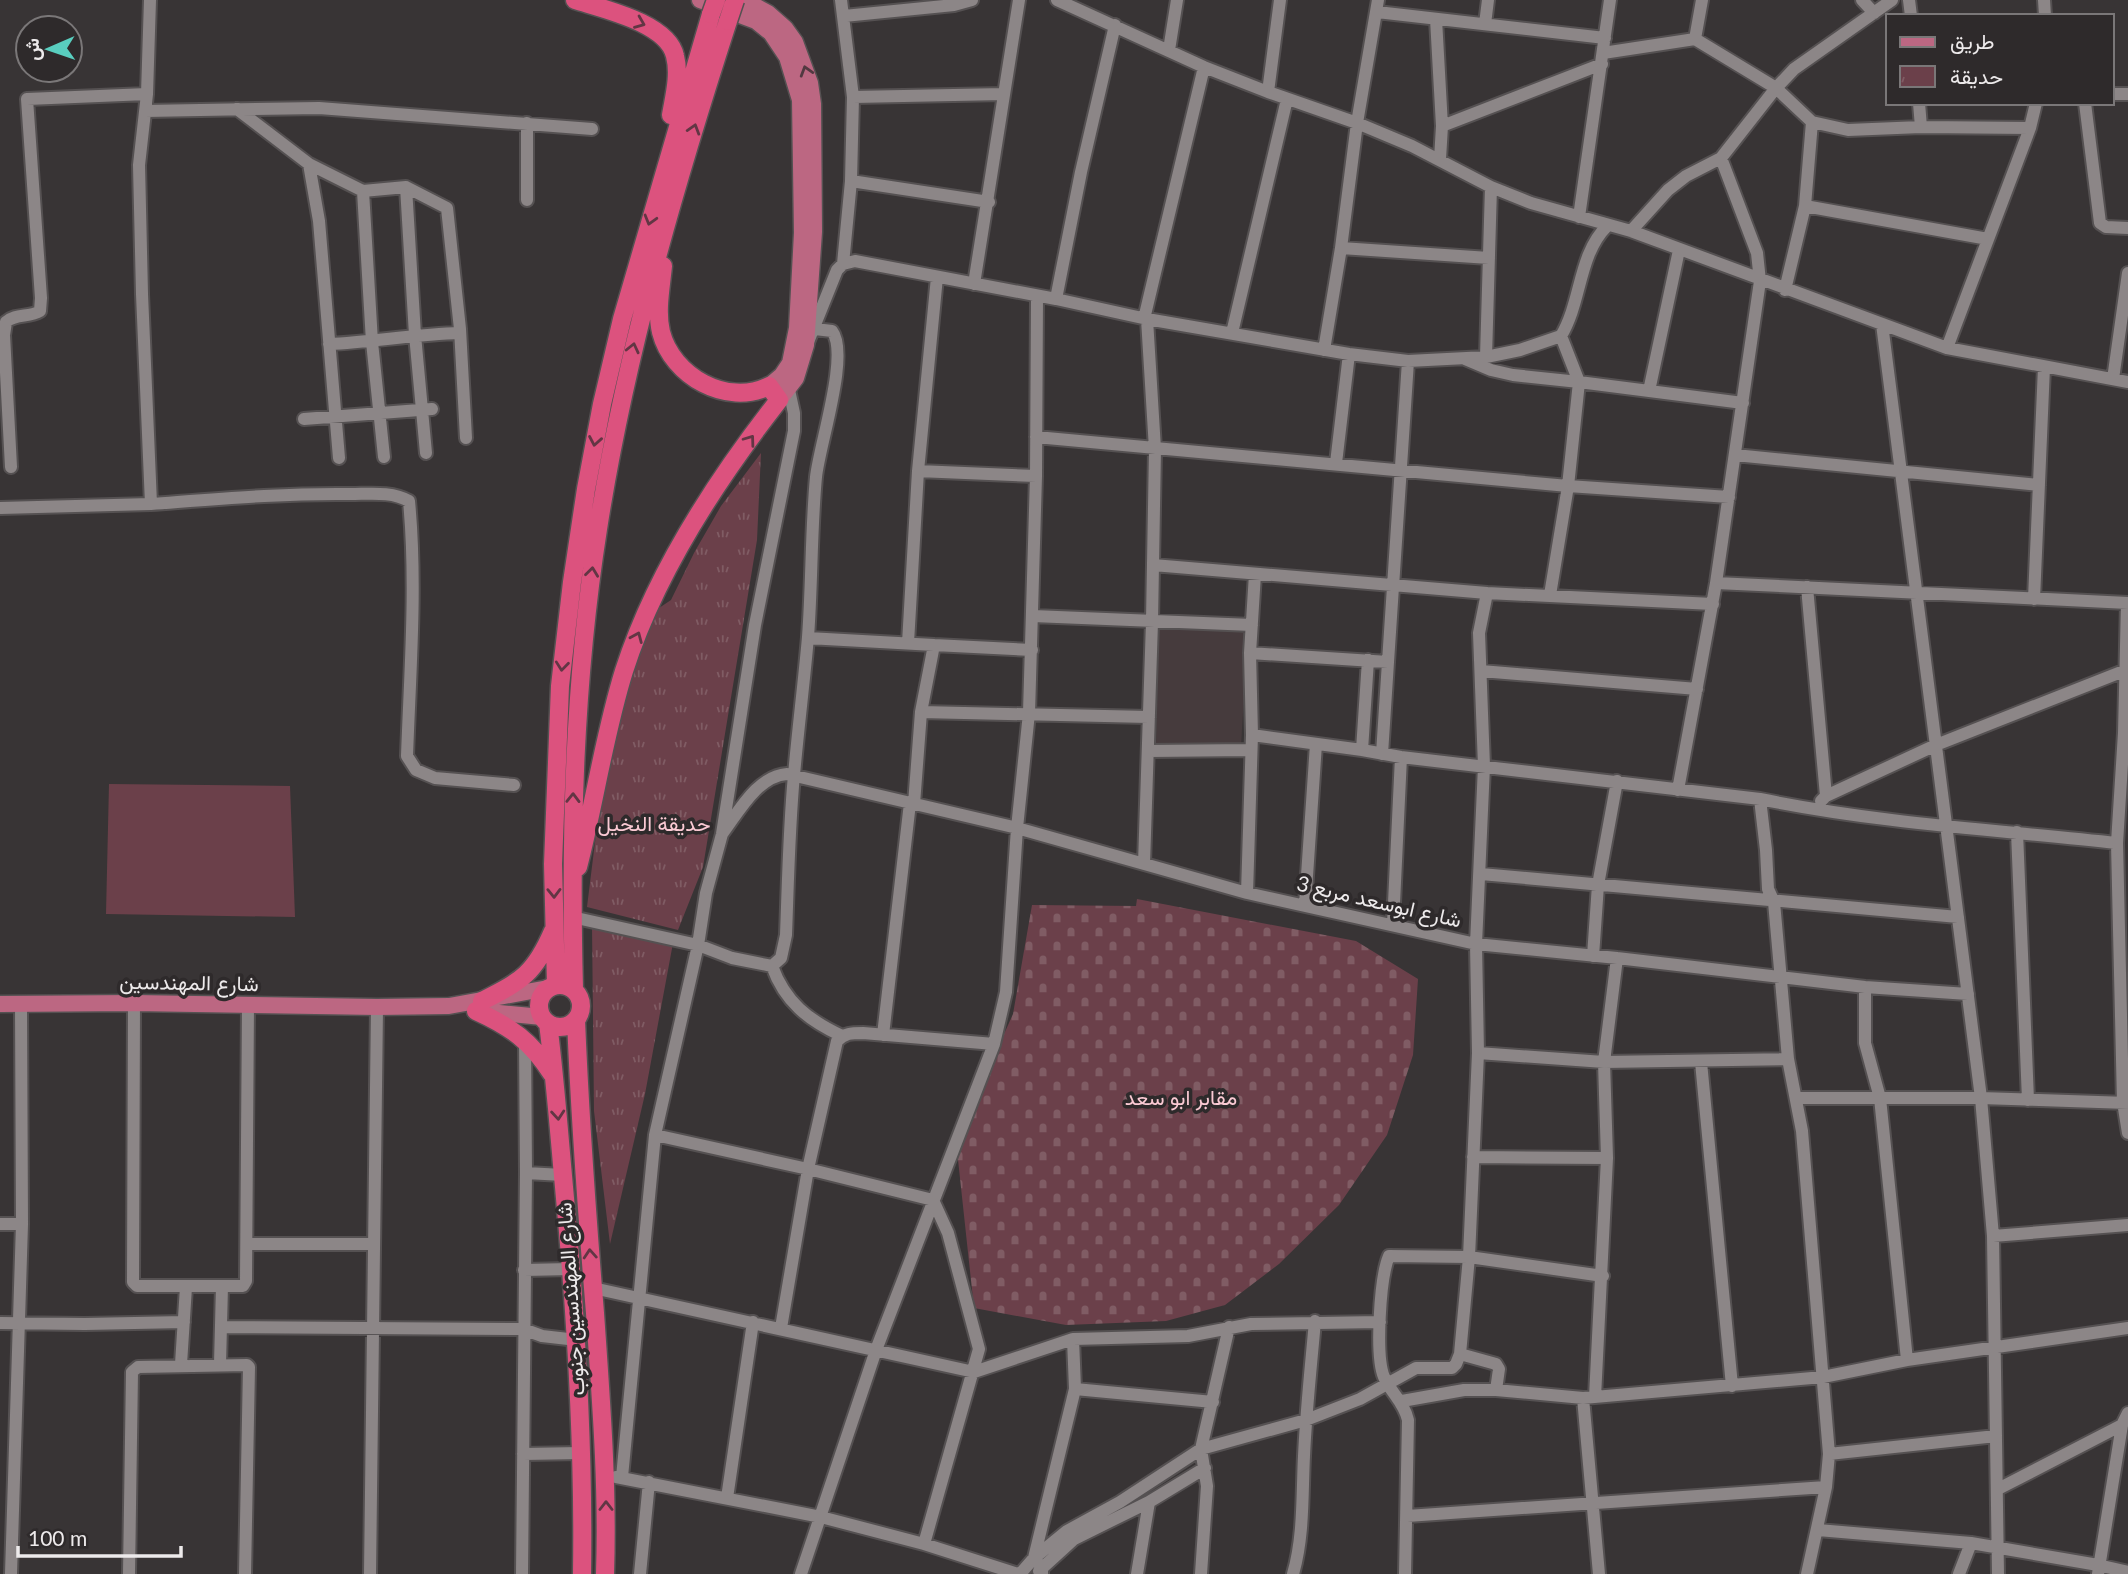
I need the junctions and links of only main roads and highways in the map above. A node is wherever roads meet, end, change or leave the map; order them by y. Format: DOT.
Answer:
graph roads {
  1 [pos="575,0"];
  2 [pos="735,0"];
  3 [pos="744,0"];
  4 [pos="709,5"];
  5 [pos="660,188"];
  6 [pos="667,225"];
  7 [pos="779,392"];
  8 [pos="572,893"];
  9 [pos="554,928"];
  10 [pos="552,986"];
  11 [pos="574,989"];
  12 [pos="0,1004"];
  13 [pos="479,1006"];
  14 [pos="545,1020"];
  15 [pos="576,1020"];
  16 [pos="555,1079"];
  17 [pos="603,1419"];
  18 [pos="580,1420"];
  19 [pos="582,1574"];
  20 [pos="605,1574"];
  1 -- 5 [label="highway, one-way"];
  6 -- 2 [label="highway, one-way, bridge"];
  7 -- 3 [label="main road, one-way"];
  4 -- 5 [label="highway"];
  4 -- 7 [label="main road"];
  5 -- 9 [label="highway, one-way"];
  6 -- 7 [label="highway"];
  8 -- 6 [label="highway, one-way"];
  8 -- 7 [label="highway, one-way"];
  8 -- 11 [label="highway"];
  9 -- 10 [label="highway"];
  9 -- 13 [label="highway"];
  10 -- 11 [label="highway"];
  10 -- 13 [label="main road"];
  10 -- 14 [label="highway"];
  11 -- 15 [label="highway"];
  12 -- 13 [label="main road, شارع المهندسين"];
  13 -- 14 [label="main road"];
  13 -- 16 [label="highway"];
  14 -- 15 [label="highway"];
  14 -- 16 [label="highway, شارع المهندسين جنوب"];
  17 -- 15 [label="highway, شارع المهندسين جنوب, one-way"];
  16 -- 18 [label="highway, شارع المهندسين جنوب, one-way"];
  17 -- 18 [label="highway"];
  20 -- 17 [label="highway, شارع المهندسين جنوب, one-way"];
  18 -- 19 [label="highway, شارع المهندسين جنوب"];
}
